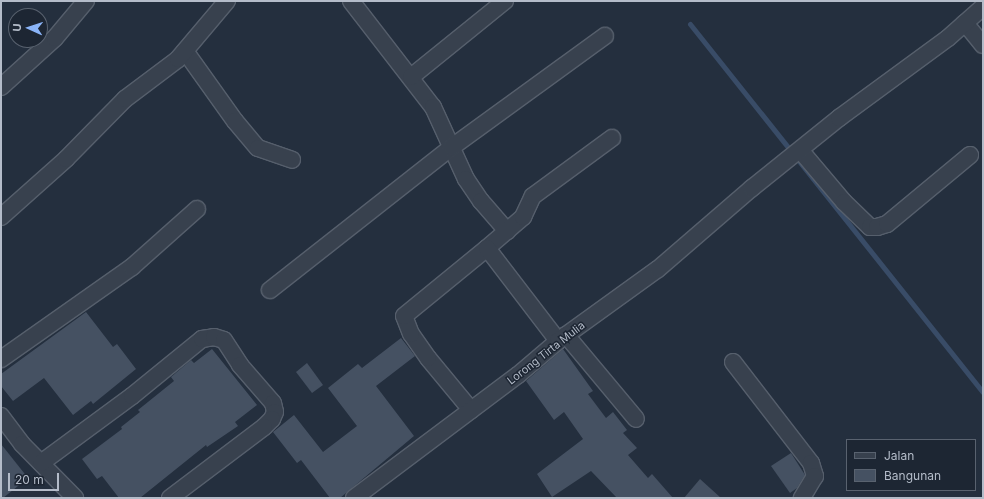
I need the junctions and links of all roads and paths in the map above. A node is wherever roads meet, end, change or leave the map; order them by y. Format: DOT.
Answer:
graph roads {
  1 [pos="86,1"];
  2 [pos="227,1"];
  3 [pos="351,1"];
  4 [pos="505,1"];
  5 [pos="983,7"];
  6 [pos="965,23"];
  7 [pos="605,36"];
  8 [pos="983,44"];
  9 [pos="185,51"];
  10 [pos="411,77"];
  11 [pos="1,87"];
  12 [pos="612,138"];
  13 [pos="452,147"];
  14 [pos="799,151"];
  15 [pos="970,155"];
  16 [pos="292,160"];
  17 [pos="197,209"];
  18 [pos="1,217"];
  19 [pos="507,231"];
  20 [pos="487,248"];
  21 [pos="270,290"];
  22 [pos="562,338"];
  23 [pos="1,359"];
  24 [pos="733,362"];
  25 [pos="470,410"];
  26 [pos="1,416"];
  27 [pos="636,419"];
  28 [pos="41,463"];
  29 [pos="72,497"];
  30 [pos="170,498"];
  31 [pos="354,498"];
  32 [pos="802,498"];
  1 -- 11 [label="street"];
  2 -- 9 [label="street"];
  3 -- 10 [label="street"];
  4 -- 10 [label="street"];
  5 -- 6 [label="street, Lorong Tirta Mulia"];
  6 -- 8 [label="street"];
  6 -- 14 [label="street, Lorong Tirta Mulia"];
  7 -- 13 [label="street"];
  9 -- 16 [label="street"];
  9 -- 18 [label="street"];
  10 -- 13 [label="street"];
  12 -- 19 [label="street"];
  13 -- 19 [label="street"];
  13 -- 21 [label="street"];
  14 -- 15 [label="street"];
  14 -- 22 [label="street, Lorong Tirta Mulia"];
  17 -- 23 [label="street"];
  19 -- 20 [label="street"];
  20 -- 22 [label="street"];
  20 -- 25 [label="street"];
  22 -- 25 [label="street, Lorong Tirta Mulia"];
  22 -- 27 [label="street"];
  24 -- 32 [label="street"];
  25 -- 31 [label="street, Lorong Tirta Mulia"];
  26 -- 28 [label="street"];
  28 -- 29 [label="street"];
  28 -- 30 [label="street"];
}
